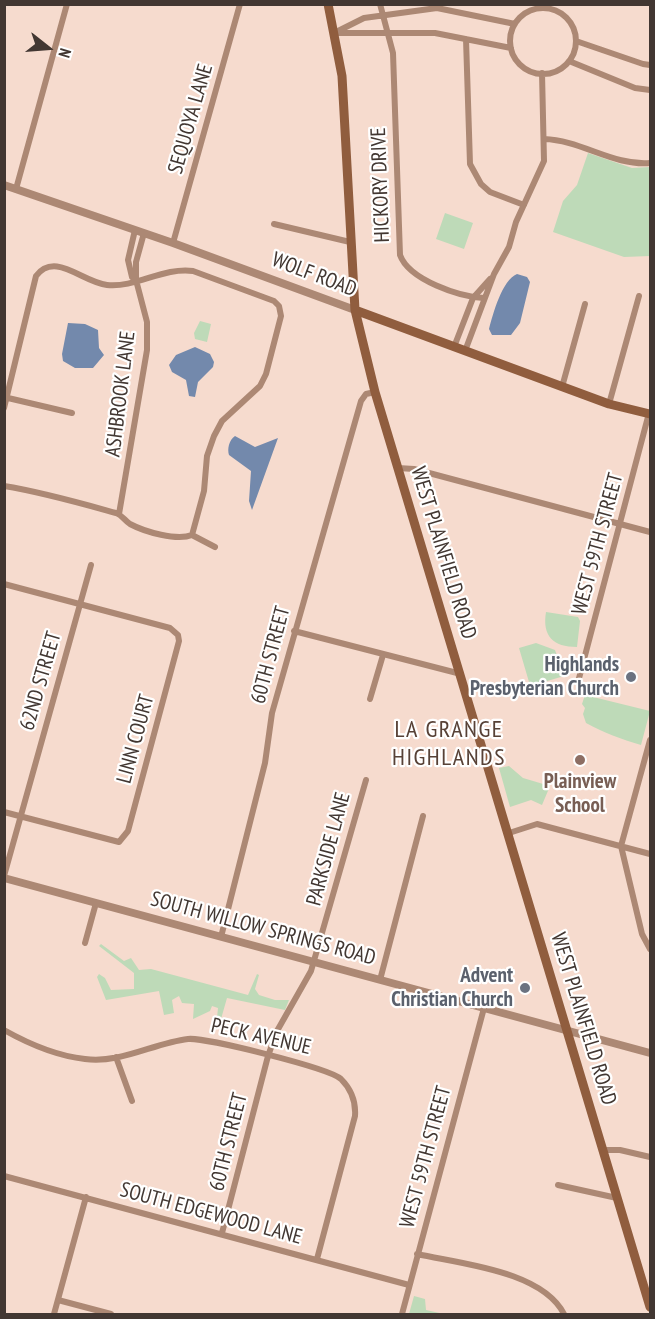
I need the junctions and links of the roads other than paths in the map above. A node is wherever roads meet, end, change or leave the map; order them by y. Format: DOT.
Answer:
graph roads {
  1 [pos="67,4"];
  2 [pos="240,4"];
  3 [pos="328,4"];
  4 [pos="380,4"];
  5 [pos="457,4"];
  6 [pos="535,6"];
  7 [pos="458,12"];
  8 [pos="382,15"];
  9 [pos="515,24"];
  10 [pos="334,33"];
  11 [pos="387,34"];
  12 [pos="466,39"];
  13 [pos="576,40"];
  14 [pos="511,48"];
  15 [pos="568,61"];
  16 [pos="651,64"];
  17 [pos="542,73"];
  18 [pos="651,90"];
  19 [pos="544,139"];
  20 [pos="651,163"];
  21 [pos="4,185"];
  22 [pos="16,189"];
  23 [pos="524,205"];
  24 [pos="274,224"];
  25 [pos="135,230"];
  26 [pos="144,233"];
  27 [pos="350,242"];
  28 [pos="173,243"];
  29 [pos="494,274"];
  30 [pos="136,280"];
  31 [pos="639,296"];
  32 [pos="473,298"];
  33 [pos="484,298"];
  34 [pos="585,304"];
  35 [pos="355,310"];
  36 [pos="454,347"];
  37 [pos="465,351"];
  38 [pos="562,387"];
  39 [pos="375,392"];
  40 [pos="8,399"];
  41 [pos="609,404"];
  42 [pos="4,408"];
  43 [pos="72,413"];
  44 [pos="650,413"];
  45 [pos="398,468"];
  46 [pos="4,486"];
  47 [pos="119,514"];
  48 [pos="621,526"];
  49 [pos="651,532"];
  50 [pos="192,535"];
  51 [pos="215,547"];
  52 [pos="91,565"];
  53 [pos="4,584"];
  54 [pos="80,604"];
  55 [pos="294,632"];
  56 [pos="383,655"];
  57 [pos="462,674"];
  58 [pos="578,682"];
  59 [pos="370,699"];
  60 [pos="651,740"];
  61 [pos="648,757"];
  62 [pos="366,780"];
  63 [pos="4,812"];
  64 [pos="21,816"];
  65 [pos="423,816"];
  66 [pos="509,833"];
  67 [pos="621,846"];
  68 [pos="651,854"];
  69 [pos="4,877"];
  70 [pos="96,903"];
  71 [pos="221,937"];
  72 [pos="85,943"];
  73 [pos="651,949"];
  74 [pos="314,962"];
  75 [pos="380,980"];
  76 [pos="484,1008"];
  77 [pos="4,1030"];
  78 [pos="568,1031"];
  79 [pos="651,1053"];
  80 [pos="268,1056"];
  81 [pos="116,1057"];
  82 [pos="132,1101"];
  83 [pos="603,1150"];
  84 [pos="651,1156"];
  85 [pos="4,1176"];
  86 [pos="558,1185"];
  87 [pos="86,1197"];
  88 [pos="617,1198"];
  89 [pos="222,1233"];
  90 [pos="417,1254"];
  91 [pos="317,1259"];
  92 [pos="408,1286"];
  93 [pos="58,1300"];
  94 [pos="650,1304"];
  95 [pos="54,1314"];
  96 [pos="111,1314"];
  97 [pos="402,1314"];
  98 [pos="564,1314"];
  1 -- 22 [label="street"];
  2 -- 28 [label="street, SEQUOYA LANE"];
  3 -- 10 [label="main road, WEST PLAINFIELD ROAD"];
  4 -- 8 [label="street, HICKORY DRIVE"];
  5 -- 7 [label="street"];
  6 -- 9 [label="street"];
  6 -- 13 [label="street"];
  7 -- 8 [label="street"];
  7 -- 9 [label="street"];
  8 -- 10 [label="street"];
  8 -- 11 [label="street, HICKORY DRIVE"];
  9 -- 14 [label="street"];
  10 -- 11 [label="street"];
  10 -- 27 [label="main road, WEST PLAINFIELD ROAD"];
  11 -- 12 [label="street"];
  11 -- 32 [label="street, HICKORY DRIVE"];
  12 -- 14 [label="street"];
  12 -- 23 [label="street"];
  13 -- 15 [label="street"];
  13 -- 16 [label="street"];
  14 -- 17 [label="street"];
  15 -- 17 [label="street"];
  15 -- 18 [label="street"];
  17 -- 19 [label="street"];
  19 -- 20 [label="street"];
  19 -- 23 [label="street"];
  21 -- 22 [label="street, WOLF ROAD"];
  22 -- 25 [label="street, WOLF ROAD"];
  23 -- 29 [label="street"];
  24 -- 27 [label="street"];
  25 -- 26 [label="street, WOLF ROAD"];
  25 -- 30 [label="street, ASHBROOK LANE"];
  26 -- 28 [label="street, WOLF ROAD"];
  26 -- 30 [label="street, ASHBROOK LANE"];
  27 -- 35 [label="main road, WEST PLAINFIELD ROAD"];
  28 -- 35 [label="street, WOLF ROAD"];
  29 -- 32 [label="street"];
  29 -- 33 [label="street"];
  30 -- 40 [label="street"];
  30 -- 47 [label="street, ASHBROOK LANE"];
  30 -- 50 [label="street"];
  31 -- 41 [label="street"];
  32 -- 33 [label="street, HICKORY DRIVE"];
  32 -- 36 [label="street"];
  33 -- 37 [label="street"];
  34 -- 38 [label="street"];
  35 -- 36 [label="main road, WOLF ROAD"];
  35 -- 39 [label="main road, WEST PLAINFIELD ROAD"];
  36 -- 37 [label="main road, WOLF ROAD"];
  37 -- 38 [label="main road, WOLF ROAD"];
  38 -- 41 [label="main road, WOLF ROAD"];
  39 -- 45 [label="main road, WEST PLAINFIELD ROAD"];
  39 -- 55 [label="street, 60TH STREET"];
  40 -- 42 [label="street"];
  40 -- 43 [label="street"];
  41 -- 44 [label="main road, WOLF ROAD"];
  44 -- 48 [label="street, WEST 59TH STREET"];
  45 -- 48 [label="street"];
  45 -- 57 [label="main road, WEST PLAINFIELD ROAD"];
  46 -- 47 [label="street"];
  47 -- 50 [label="street"];
  48 -- 49 [label="street"];
  48 -- 58 [label="street, WEST 59TH STREET"];
  50 -- 51 [label="street"];
  52 -- 54 [label="street, 62ND STREET"];
  53 -- 54 [label="street"];
  54 -- 64 [label="street, 62ND STREET"];
  54 -- 64 [label="street, LINN COURT"];
  55 -- 56 [label="street"];
  55 -- 71 [label="street, 60TH STREET"];
  56 -- 57 [label="street"];
  56 -- 59 [label="street"];
  57 -- 66 [label="main road, WEST PLAINFIELD ROAD"];
  60 -- 61 [label="street"];
  61 -- 67 [label="street"];
  62 -- 74 [label="street, PARKSIDE LANE"];
  63 -- 64 [label="street"];
  64 -- 69 [label="street, 62ND STREET"];
  65 -- 75 [label="street"];
  66 -- 67 [label="street"];
  66 -- 78 [label="main road, WEST PLAINFIELD ROAD"];
  67 -- 68 [label="street"];
  67 -- 73 [label="street"];
  69 -- 70 [label="street, SOUTH WILLOW SPRINGS ROAD"];
  70 -- 71 [label="street, SOUTH WILLOW SPRINGS ROAD"];
  70 -- 72 [label="street"];
  71 -- 74 [label="street, SOUTH WILLOW SPRINGS ROAD"];
  74 -- 75 [label="street, SOUTH WILLOW SPRINGS ROAD"];
  74 -- 80 [label="street, 60TH STREET"];
  75 -- 76 [label="street, SOUTH WILLOW SPRINGS ROAD"];
  76 -- 78 [label="street, SOUTH WILLOW SPRINGS ROAD"];
  76 -- 90 [label="street, WEST 59TH STREET"];
  77 -- 81 [label="street, PECK AVENUE"];
  78 -- 79 [label="street, SOUTH WILLOW SPRINGS ROAD"];
  78 -- 83 [label="main road, WEST PLAINFIELD ROAD"];
  80 -- 81 [label="street, PECK AVENUE"];
  80 -- 89 [label="street, 60TH STREET"];
  80 -- 91 [label="street, PECK AVENUE"];
  81 -- 82 [label="street"];
  83 -- 84 [label="street"];
  83 -- 88 [label="main road, WEST PLAINFIELD ROAD"];
  85 -- 87 [label="street, SOUTH EDGEWOOD LANE"];
  86 -- 88 [label="street"];
  87 -- 89 [label="street, SOUTH EDGEWOOD LANE"];
  87 -- 93 [label="street"];
  88 -- 94 [label="main road, WEST PLAINFIELD ROAD"];
  89 -- 91 [label="street, SOUTH EDGEWOOD LANE"];
  90 -- 92 [label="street, WEST 59TH STREET"];
  90 -- 98 [label="street"];
  91 -- 92 [label="street, SOUTH EDGEWOOD LANE"];
  92 -- 97 [label="street, WEST 59TH STREET"];
  93 -- 95 [label="street"];
  93 -- 96 [label="street"];
}
